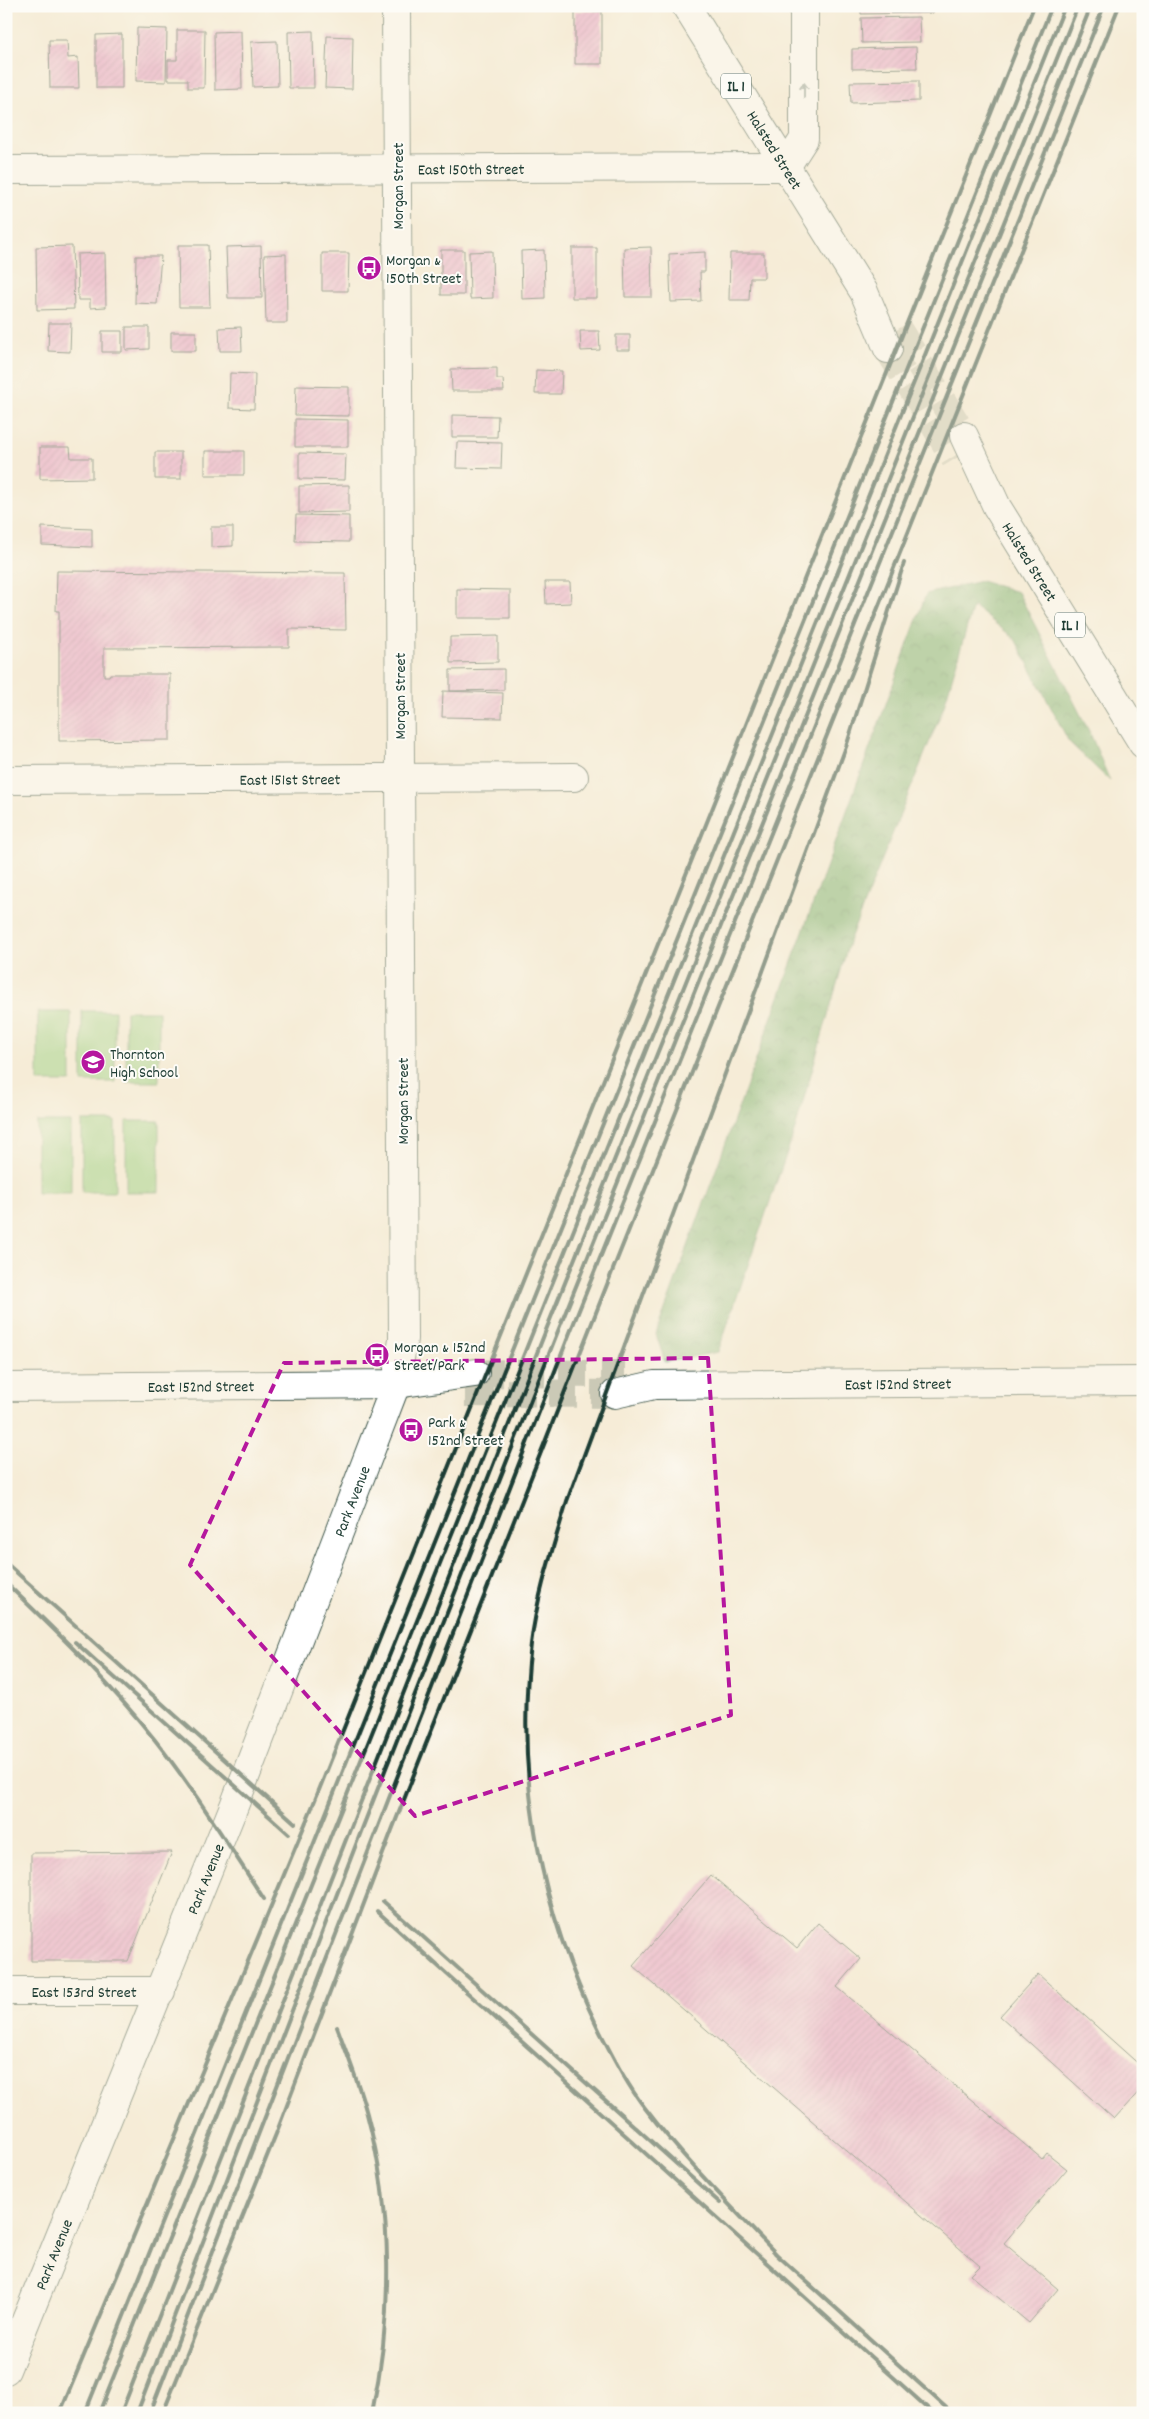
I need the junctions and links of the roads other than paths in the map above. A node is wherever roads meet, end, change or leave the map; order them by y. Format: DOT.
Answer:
graph roads {
  1 [pos="396,6"];
  2 [pos="686,6"];
  3 [pos="804,6"];
  4 [pos="786,167"];
  5 [pos="397,169"];
  6 [pos="6,170"];
  7 [pos="893,339"];
  8 [pos="960,448"];
  9 [pos="1143,744"];
  10 [pos="574,777"];
  11 [pos="399,778"];
  12 [pos="6,780"];
  13 [pos="1143,1381"];
  14 [pos="470,1383"];
  15 [pos="396,1384"];
  16 [pos="620,1384"];
  17 [pos="6,1387"];
  18 [pos="6,1991"];
  19 [pos="161,1991"];
  20 [pos="6,2370"];
  1 -- 5 [label="street, Morgan Street"];
  2 -- 4 [label="street, Halsted Street / IL 1"];
  4 -- 3 [label="street, one-way"];
  4 -- 5 [label="street, East 150th Street"];
  4 -- 7 [label="street, Halsted Street / IL 1"];
  5 -- 6 [label="street, East 150th Street"];
  5 -- 11 [label="street, Morgan Street"];
  8 -- 9 [label="street, Halsted Street / IL 1"];
  10 -- 11 [label="street, East 151st Street"];
  11 -- 12 [label="street, East 151st Street"];
  11 -- 15 [label="street, Morgan Street"];
  13 -- 16 [label="street, East 152nd Street"];
  14 -- 15 [label="street, East 152nd Street"];
  15 -- 17 [label="street, East 152nd Street"];
  15 -- 19 [label="street, Park Avenue"];
  18 -- 19 [label="street, East 153rd Street"];
  19 -- 20 [label="street, Park Avenue"];
}
